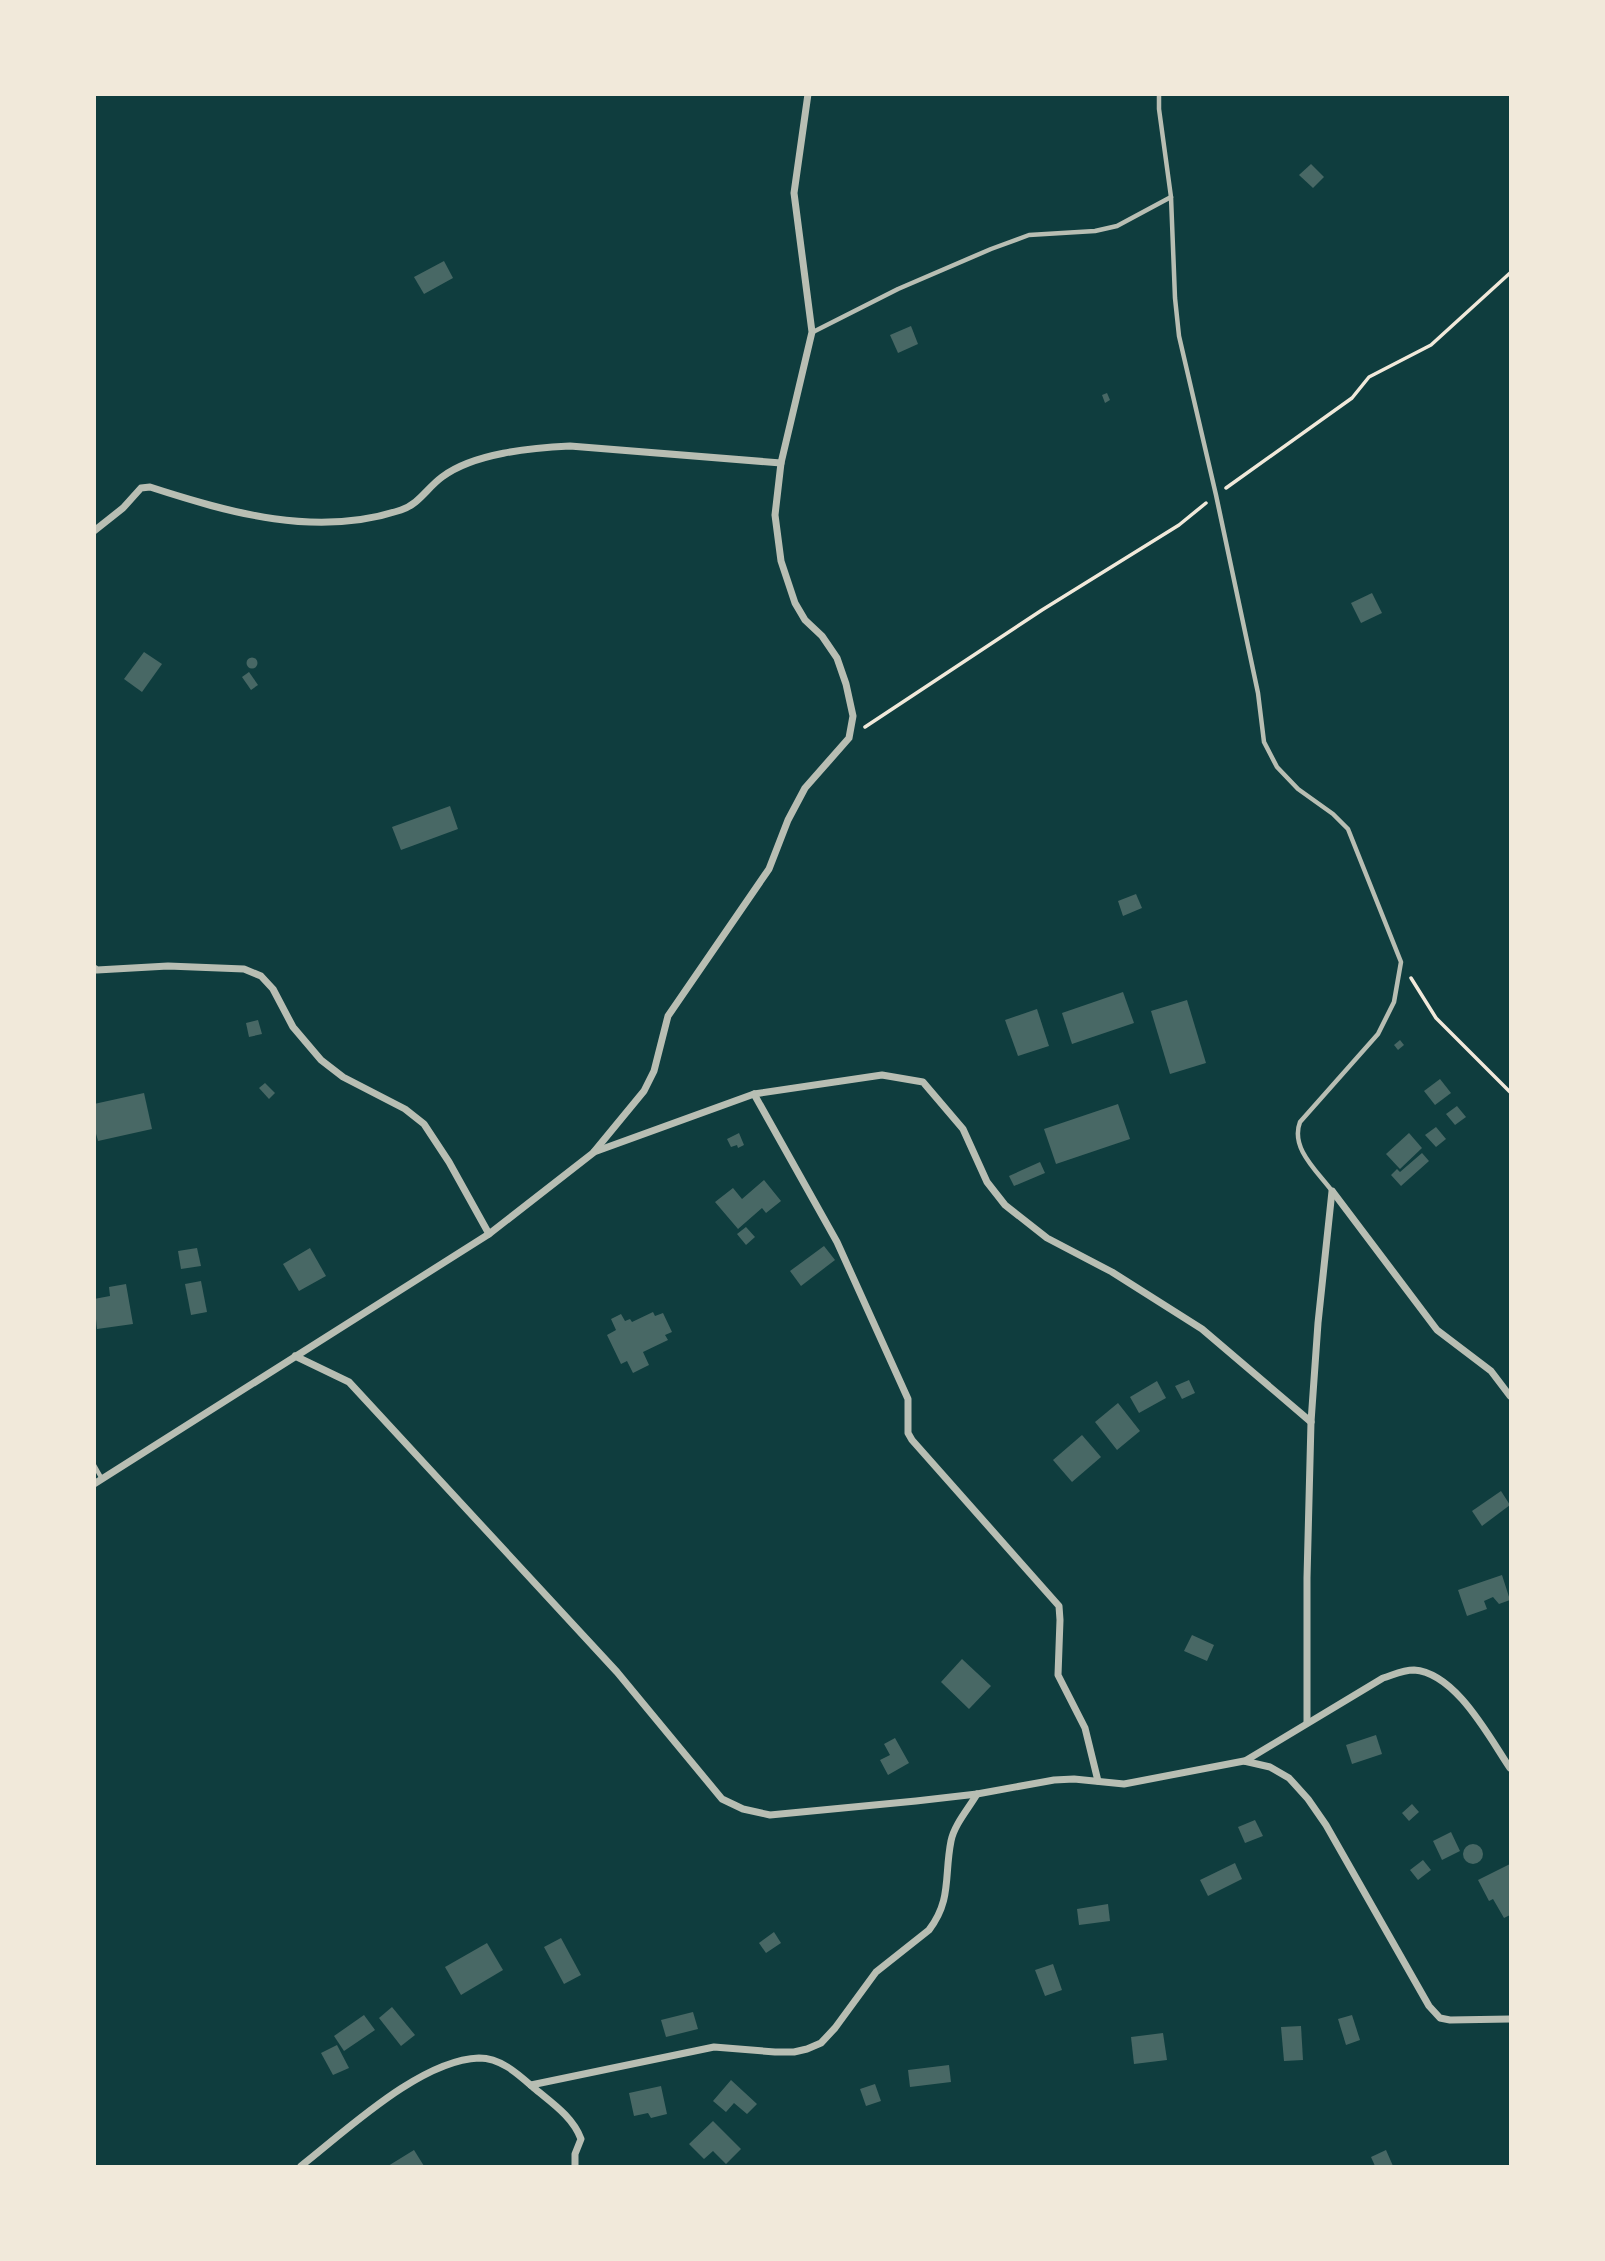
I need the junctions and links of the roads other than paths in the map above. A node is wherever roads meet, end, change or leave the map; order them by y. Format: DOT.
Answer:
graph roads {
  1 [pos="808,94"];
  2 [pos="1159,94"];
  3 [pos="1171,197"];
  4 [pos="812,332"];
  5 [pos="781,463"];
  6 [pos="94,531"];
  7 [pos="94,968"];
  8 [pos="754,1094"];
  9 [pos="593,1153"];
  10 [pos="1332,1191"];
  11 [pos="489,1234"];
  12 [pos="295,1356"];
  13 [pos="1510,1396"];
  14 [pos="1311,1422"];
  15 [pos="94,1465"];
  16 [pos="98,1481"];
  17 [pos="1307,1722"];
  18 [pos="1244,1761"];
  19 [pos="1510,1768"];
  20 [pos="1098,1781"];
  21 [pos="977,1794"];
  22 [pos="1510,2019"];
  23 [pos="531,2085"];
  24 [pos="301,2166"];
  25 [pos="575,2166"];
  1 -- 4 [label="street"];
  2 -- 3 [label="lane"];
  3 -- 4 [label="lane"];
  3 -- 10 [label="lane"];
  4 -- 5 [label="street"];
  5 -- 6 [label="street"];
  5 -- 9 [label="street"];
  7 -- 11 [label="street"];
  8 -- 9 [label="street"];
  8 -- 14 [label="street"];
  8 -- 20 [label="street"];
  9 -- 11 [label="street"];
  10 -- 13 [label="street"];
  10 -- 14 [label="street"];
  11 -- 12 [label="street"];
  12 -- 16 [label="street"];
  12 -- 21 [label="street"];
  14 -- 17 [label="street"];
  15 -- 16 [label="lane"];
  17 -- 18 [label="street"];
  17 -- 19 [label="street"];
  18 -- 20 [label="street"];
  18 -- 22 [label="street"];
  20 -- 21 [label="street"];
  21 -- 23 [label="street"];
  23 -- 24 [label="street"];
  23 -- 25 [label="street"];
}
